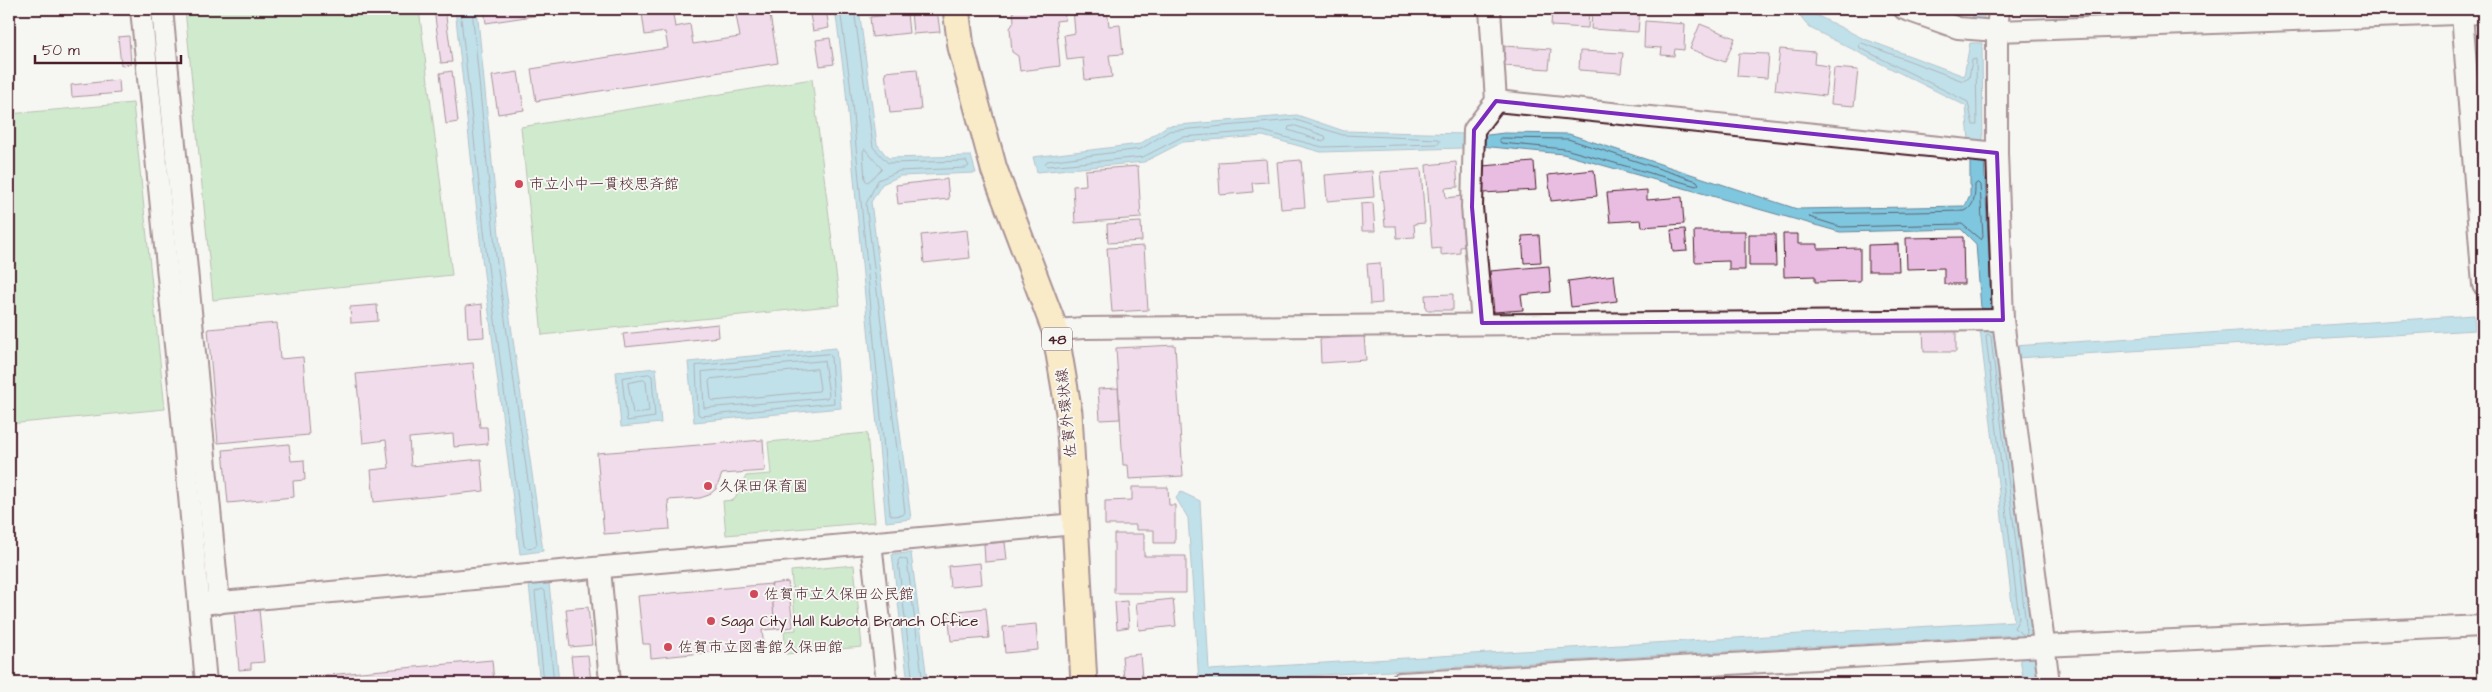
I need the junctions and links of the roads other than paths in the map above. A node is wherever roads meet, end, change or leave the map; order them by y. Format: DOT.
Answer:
graph roads {
  1 [pos="140,9"];
  2 [pos="162,9"];
  3 [pos="956,9"];
  4 [pos="1490,9"];
  5 [pos="1904,9"];
  6 [pos="2000,9"];
  7 [pos="2483,13"];
  8 [pos="2462,14"];
  9 [pos="2139,17"];
  10 [pos="1997,31"];
  11 [pos="1496,101"];
  12 [pos="1997,153"];
  13 [pos="2483,285"];
  14 [pos="2003,320"];
  15 [pos="1482,323"];
  16 [pos="1055,330"];
  17 [pos="1075,524"];
  18 [pos="871,543"];
  19 [pos="600,568"];
  20 [pos="209,603"];
  21 [pos="2483,626"];
  22 [pos="2043,646"];
  23 [pos="206,683"];
  24 [pos="610,683"];
  25 [pos="888,683"];
  26 [pos="1084,683"];
  27 [pos="1400,683"];
  28 [pos="2049,683"];
  1 -- 20 [label="street"];
  2 -- 20 [label="street"];
  3 -- 16 [label="main road, 佐賀外環状線 / 48"];
  4 -- 11 [label="street"];
  5 -- 10 [label="street"];
  6 -- 10 [label="street"];
  7 -- 8 [label="street"];
  8 -- 9 [label="street"];
  8 -- 13 [label="street"];
  9 -- 10 [label="street"];
  10 -- 12 [label="street"];
  11 -- 12 [label="street"];
  11 -- 15 [label="street"];
  12 -- 14 [label="street"];
  14 -- 15 [label="street"];
  14 -- 22 [label="street"];
  15 -- 16 [label="street"];
  16 -- 17 [label="main road, 佐賀外環状線 / 48"];
  17 -- 18 [label="street"];
  17 -- 26 [label="main road, 佐賀外環状線 / 48"];
  18 -- 19 [label="street"];
  18 -- 25 [label="street"];
  19 -- 20 [label="street"];
  19 -- 24 [label="street"];
  20 -- 23 [label="street"];
  21 -- 22 [label="street"];
  22 -- 27 [label="street"];
  22 -- 28 [label="street"];
}
